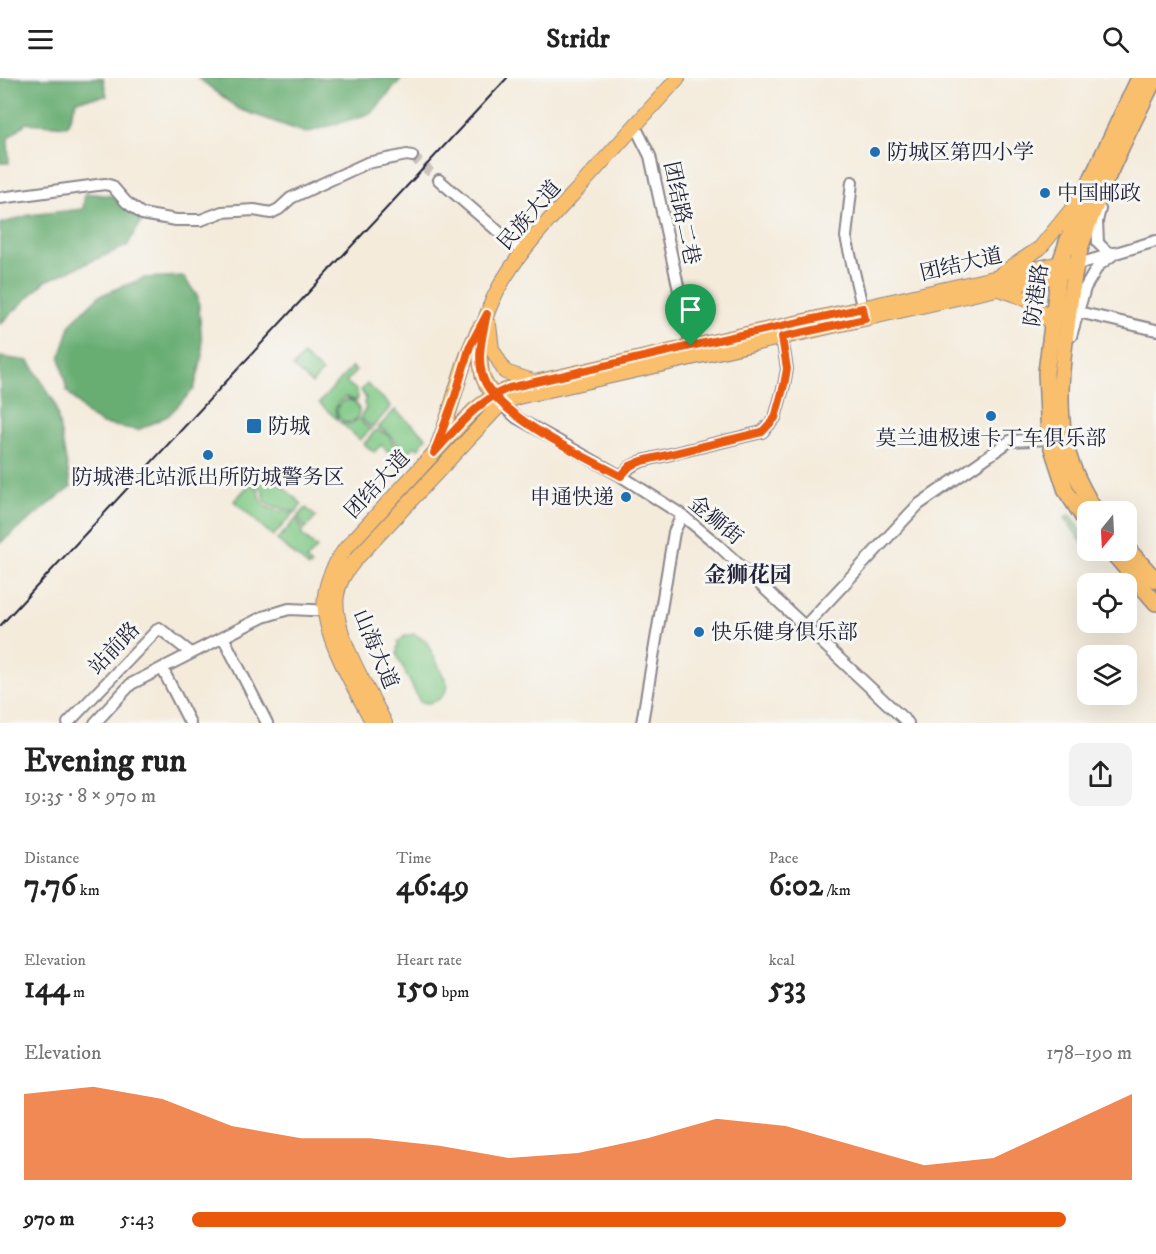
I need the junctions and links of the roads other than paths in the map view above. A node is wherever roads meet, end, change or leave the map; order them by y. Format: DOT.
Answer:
graph roads {
  1 [pos="678,78"];
  2 [pos="1139,78"];
  3 [pos="1155,78"];
  4 [pos="635,126"];
  5 [pos="412,156"];
  6 [pos="439,180"];
  7 [pos="852,182"];
  8 [pos="1105,182"];
  9 [pos="1086,190"];
  10 [pos="0,198"];
  11 [pos="1156,241"];
  12 [pos="522,252"];
  13 [pos="1114,254"];
  14 [pos="1065,268"];
  15 [pos="996,283"];
  16 [pos="1078,312"];
  17 [pos="864,313"];
  18 [pos="487,314"];
  19 [pos="1052,326"];
  20 [pos="1156,330"];
  21 [pos="782,337"];
  22 [pos="691,346"];
  23 [pos="1061,372"];
  24 [pos="535,382"];
  25 [pos="497,399"];
  26 [pos="1049,439"];
  27 [pos="434,453"];
  28 [pos="621,476"];
  29 [pos="1089,501"];
  30 [pos="1077,508"];
  31 [pos="682,515"];
  32 [pos="345,549"];
  33 [pos="356,559"];
  34 [pos="1137,559"];
  35 [pos="1120,561"];
  36 [pos="1156,580"];
  37 [pos="1156,603"];
  38 [pos="330,611"];
  39 [pos="805,626"];
  40 [pos="223,637"];
  41 [pos="191,653"];
  42 [pos="162,668"];
  43 [pos="68,723"];
  44 [pos="95,723"];
  45 [pos="190,723"];
  46 [pos="267,723"];
  47 [pos="373,723"];
  48 [pos="385,723"];
  49 [pos="642,723"];
  50 [pos="908,723"];
  1 -- 4 [label="main road, 民族大道"];
  2 -- 9 [label="highway, 防港路"];
  3 -- 8 [label="highway, 防港路"];
  4 -- 12 [label="main road, 民族大道"];
  4 -- 22 [label="street, 团结路二巷"];
  5 -- 10 [label="street"];
  6 -- 12 [label="street"];
  7 -- 17 [label="street"];
  8 -- 13 [label="street"];
  8 -- 14 [label="highway, 防港路"];
  9 -- 14 [label="highway, 防港路"];
  9 -- 15 [label="main road"];
  11 -- 13 [label="street"];
  12 -- 18 [label="main road, 民族大道"];
  13 -- 14 [label="street"];
  13 -- 16 [label="street"];
  14 -- 15 [label="main road, 团结大道"];
  14 -- 19 [label="highway, 防港路"];
  14 -- 23 [label="highway, 防港路"];
  15 -- 17 [label="main road, 团结大道"];
  15 -- 19 [label="main road"];
  16 -- 20 [label="street"];
  16 -- 23 [label="street"];
  17 -- 21 [label="main road, 团结大道"];
  17 -- 22 [label="main road, 团结大道"];
  18 -- 24 [label="main road"];
  18 -- 25 [label="main road, 民族大道"];
  18 -- 27 [label="main road"];
  19 -- 26 [label="highway, 防港路"];
  21 -- 25 [label="main road, 团结大道"];
  21 -- 28 [label="street"];
  22 -- 24 [label="main road, 团结大道"];
  23 -- 29 [label="highway, 防港路"];
  24 -- 25 [label="main road, 团结大道"];
  25 -- 27 [label="main road, 团结大道"];
  25 -- 28 [label="street, 金狮街"];
  25 -- 33 [label="main road, 团结大道"];
  26 -- 30 [label="highway, 防港路"];
  26 -- 39 [label="street"];
  27 -- 32 [label="main road, 团结大道"];
  28 -- 31 [label="street, 金狮街"];
  31 -- 39 [label="street, 金狮街"];
  31 -- 49 [label="street"];
  32 -- 38 [label="main road, 山海大道"];
  33 -- 38 [label="main road, 山海大道"];
  34 -- 36 [label="highway"];
  35 -- 37 [label="highway"];
  38 -- 40 [label="street, 站前路"];
  38 -- 47 [label="main road, 山海大道"];
  38 -- 48 [label="main road, 山海大道"];
  39 -- 50 [label="street, 金狮街"];
  40 -- 41 [label="street, 站前路"];
  40 -- 46 [label="street"];
  41 -- 42 [label="street, 站前路"];
  41 -- 43 [label="street, 站前路"];
  42 -- 44 [label="street, 站前路"];
  42 -- 45 [label="street"];
}
